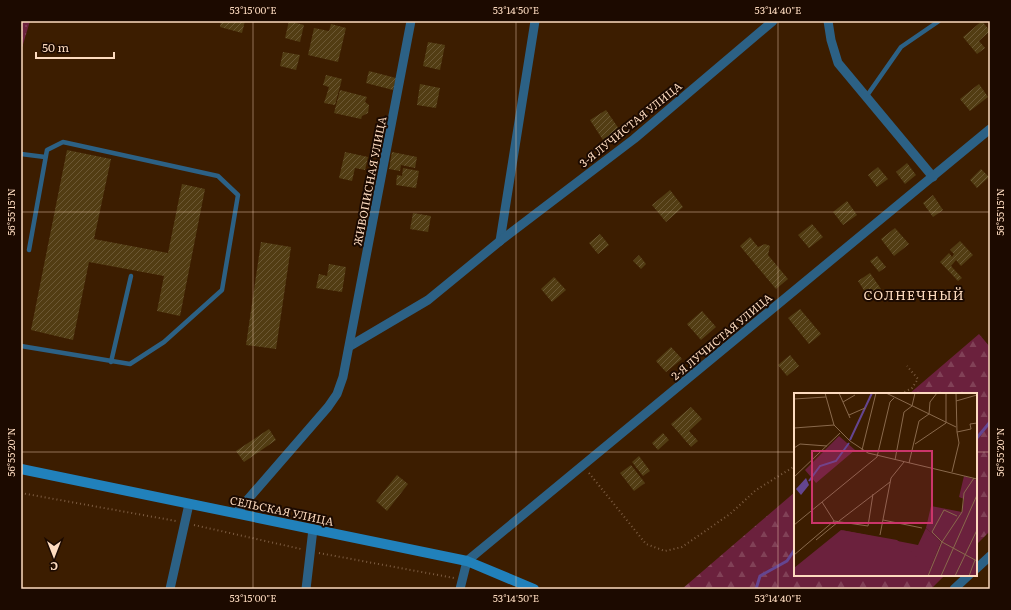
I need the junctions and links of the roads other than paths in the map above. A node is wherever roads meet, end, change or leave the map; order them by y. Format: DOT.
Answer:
graph roads {
  1 [pos="411,21"];
  2 [pos="535,21"];
  3 [pos="773,21"];
  4 [pos="828,21"];
  5 [pos="939,21"];
  6 [pos="866,97"];
  7 [pos="990,129"];
  8 [pos="21,154"];
  9 [pos="45,157"];
  10 [pos="933,177"];
  11 [pos="500,241"];
  12 [pos="29,250"];
  13 [pos="130,276"];
  14 [pos="21,346"];
  15 [pos="350,346"];
  16 [pos="111,362"];
  17 [pos="21,470"];
  18 [pos="189,504"];
  19 [pos="236,513"];
  20 [pos="313,529"];
  21 [pos="990,556"];
  22 [pos="467,561"];
  23 [pos="977,568"];
  24 [pos="968,576"];
  25 [pos="170,589"];
  26 [pos="306,589"];
  27 [pos="460,589"];
  28 [pos="534,589"];
  29 [pos="954,589"];
  1 -- 15 [label="street, ЖИВОПИСНАЯ УЛИЦА"];
  2 -- 11 [label="street"];
  3 -- 11 [label="street, 3-Я ЛУЧИСТАЯ УЛИЦА"];
  4 -- 6 [label="street"];
  5 -- 6 [label="lane"];
  6 -- 10 [label="street"];
  7 -- 10 [label="street, 2-Я ЛУЧИСТАЯ УЛИЦА"];
  8 -- 9 [label="lane"];
  9 -- 12 [label="lane"];
  9 -- 16 [label="lane"];
  10 -- 22 [label="street, 2-Я ЛУЧИСТАЯ УЛИЦА"];
  11 -- 15 [label="street, 3-Я ЛУЧИСТАЯ УЛИЦА"];
  13 -- 16 [label="lane"];
  14 -- 16 [label="lane"];
  15 -- 19 [label="street, ЖИВОПИСНАЯ УЛИЦА"];
  17 -- 18 [label="street, СЕЛЬСКАЯ УЛИЦА"];
  18 -- 19 [label="street, СЕЛЬСКАЯ УЛИЦА"];
  18 -- 25 [label="street"];
  19 -- 20 [label="street, СЕЛЬСКАЯ УЛИЦА"];
  20 -- 22 [label="street, СЕЛЬСКАЯ УЛИЦА"];
  20 -- 26 [label="street"];
  21 -- 23 [label="street"];
  22 -- 27 [label="street"];
  22 -- 28 [label="street, СЕЛЬСКАЯ УЛИЦА"];
  24 -- 29 [label="street"];
}
